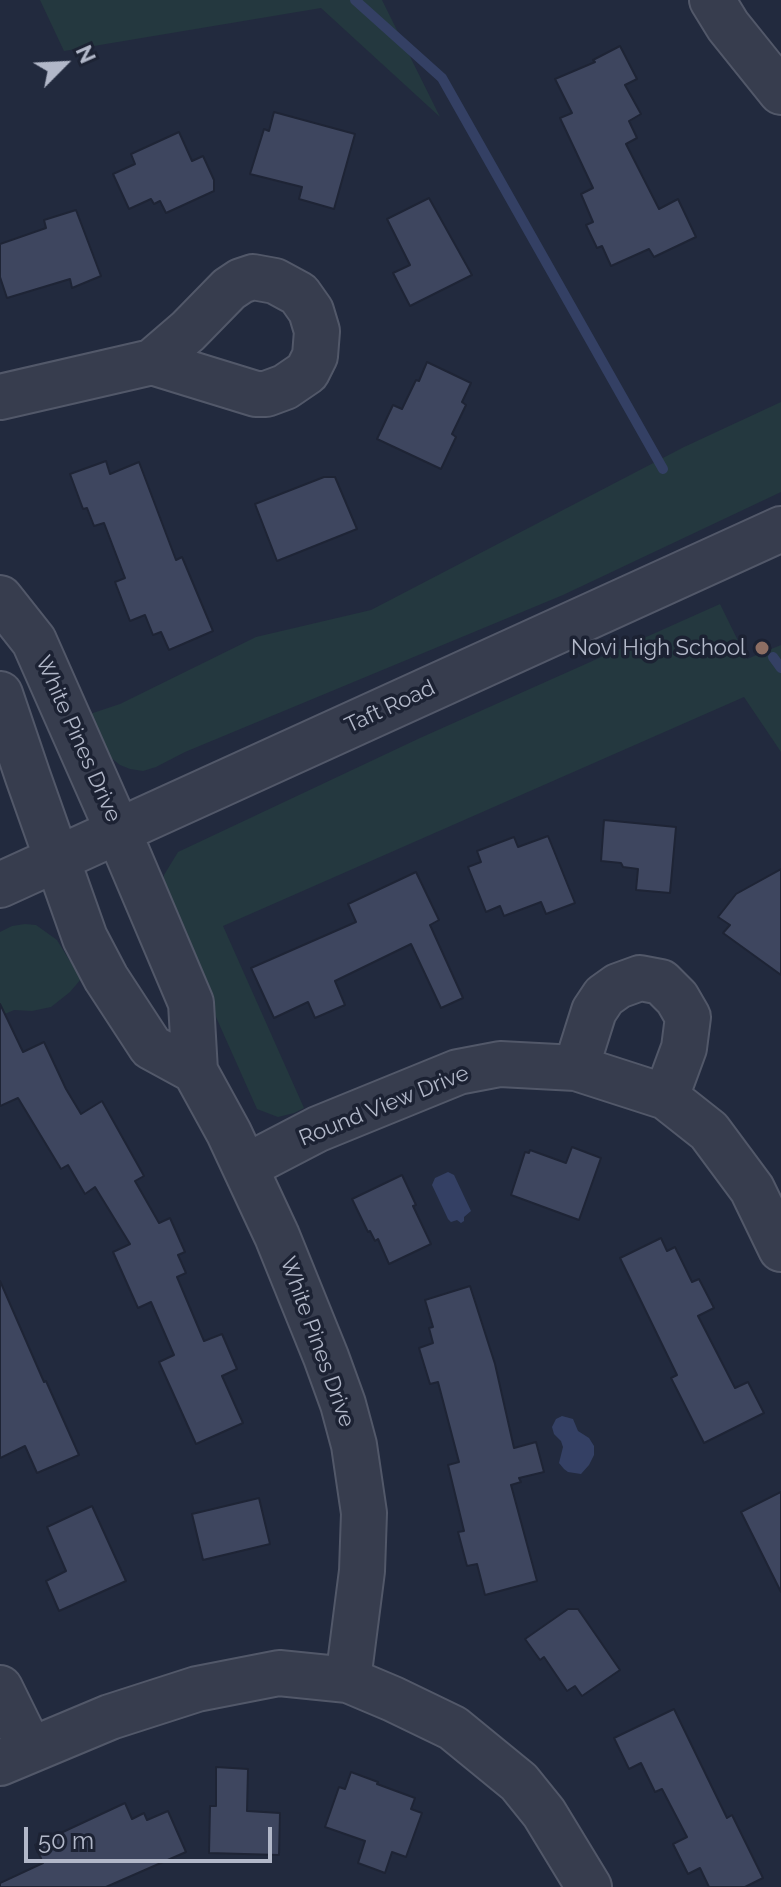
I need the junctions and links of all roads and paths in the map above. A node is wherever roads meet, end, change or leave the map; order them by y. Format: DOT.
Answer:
graph roads {
  1 [pos="712,0"];
  2 [pos="781,92"];
  3 [pos="152,362"];
  4 [pos="0,397"];
  5 [pos="781,529"];
  6 [pos="0,598"];
  7 [pos="0,694"];
  8 [pos="118,831"];
  9 [pos="58,859"];
  10 [pos="0,885"];
  11 [pos="576,1068"];
  12 [pos="195,1071"];
  13 [pos="666,1097"];
  14 [pos="245,1167"];
  15 [pos="781,1249"];
  16 [pos="348,1680"];
  17 [pos="0,1688"];
  18 [pos="15,1756"];
  19 [pos="589,1887"];
  1 -- 2 [label="street"];
  3 -- 4 [label="street"];
  5 -- 8 [label="street, Taft Road"];
  6 -- 8 [label="street, White Pines Drive"];
  7 -- 9 [label="street"];
  8 -- 9 [label="street, Taft Road"];
  8 -- 12 [label="street, White Pines Drive"];
  9 -- 10 [label="street, Taft Road"];
  9 -- 12 [label="street"];
  11 -- 13 [label="street, Round View Drive"];
  11 -- 13 [label="street"];
  11 -- 14 [label="street, Round View Drive"];
  12 -- 14 [label="street, White Pines Drive"];
  13 -- 15 [label="street, Round View Drive"];
  14 -- 16 [label="street, White Pines Drive"];
  16 -- 18 [label="street"];
  16 -- 19 [label="street"];
  17 -- 18 [label="street"];
}
